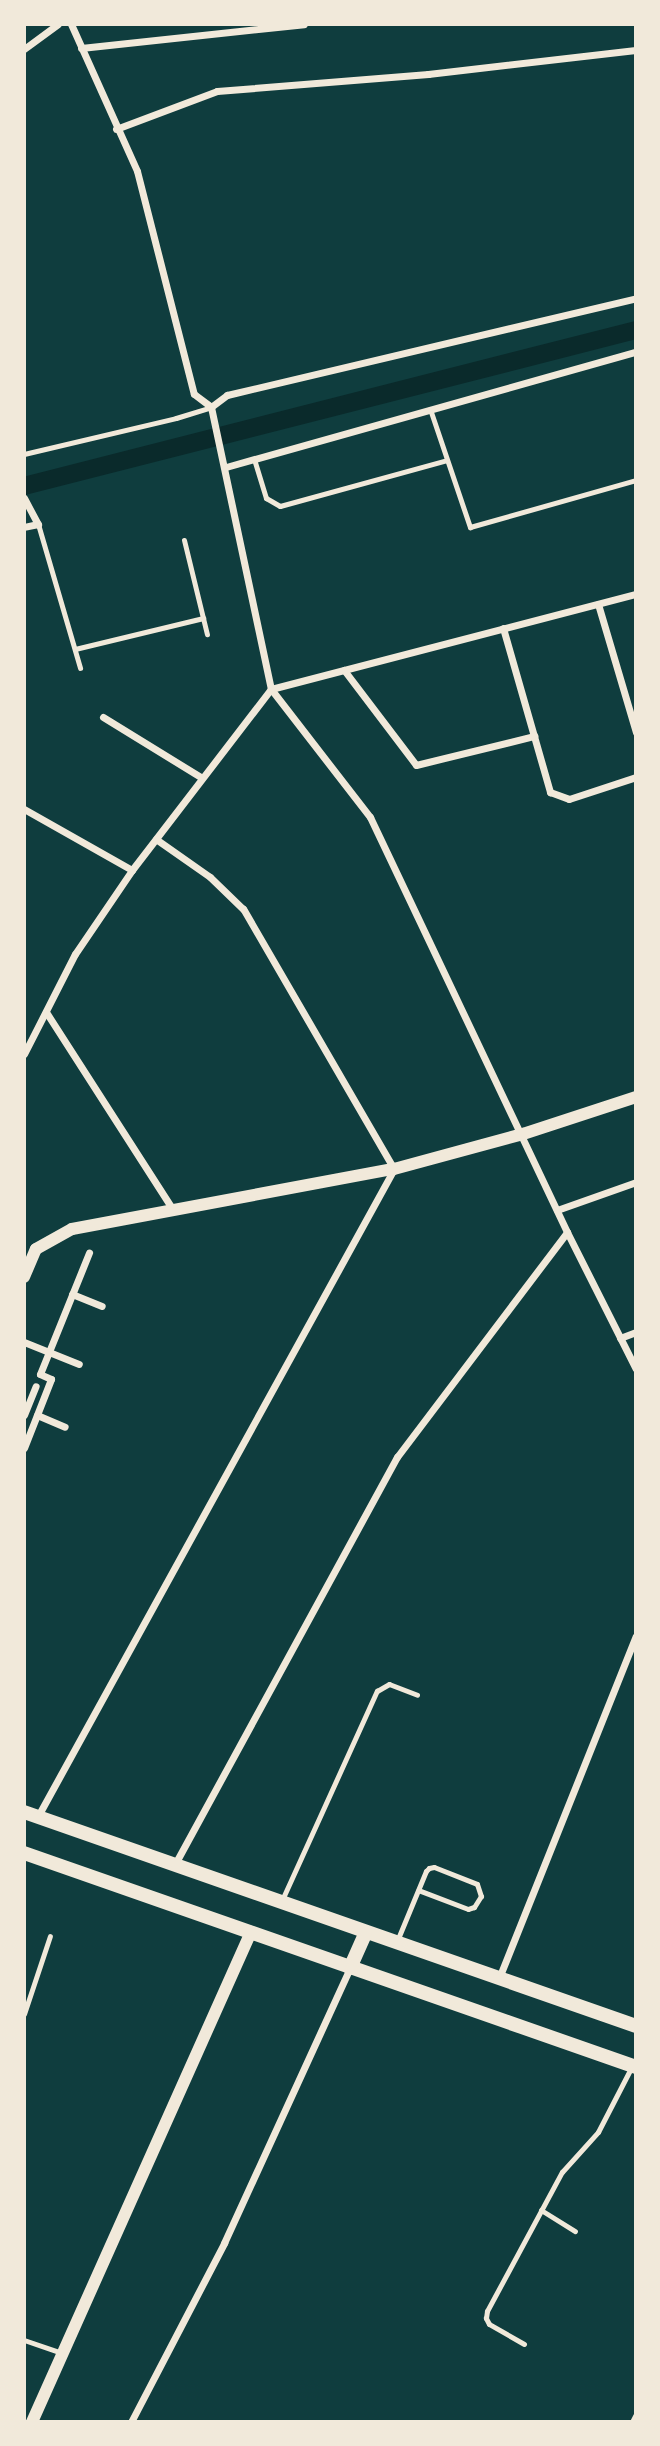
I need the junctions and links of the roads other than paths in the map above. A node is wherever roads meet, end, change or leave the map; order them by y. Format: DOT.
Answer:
graph roads {
  1 [pos="58,24"];
  2 [pos="71,24"];
  3 [pos="304,24"];
  4 [pos="81,48"];
  5 [pos="24,49"];
  6 [pos="635,50"];
  7 [pos="116,129"];
  8 [pos="635,298"];
  9 [pos="635,352"];
  10 [pos="211,407"];
  11 [pos="430,410"];
  12 [pos="24,454"];
  13 [pos="254,459"];
  14 [pos="447,460"];
  15 [pos="226,467"];
  16 [pos="635,480"];
  17 [pos="24,498"];
  18 [pos="38,523"];
  19 [pos="24,527"];
  20 [pos="184,540"];
  21 [pos="635,594"];
  22 [pos="598,604"];
  23 [pos="203,618"];
  24 [pos="503,628"];
  25 [pos="207,635"];
  26 [pos="75,649"];
  27 [pos="80,668"];
  28 [pos="344,670"];
  29 [pos="271,689"];
  30 [pos="635,697"];
  31 [pos="626,699"];
  32 [pos="103,717"];
  33 [pos="635,732"];
  34 [pos="534,736"];
  35 [pos="202,778"];
  36 [pos="635,778"];
  37 [pos="24,809"];
  38 [pos="156,839"];
  39 [pos="132,870"];
  40 [pos="46,1012"];
  41 [pos="24,1054"];
  42 [pos="635,1097"];
  43 [pos="523,1134"];
  44 [pos="394,1169"];
  45 [pos="635,1182"];
  46 [pos="173,1210"];
  47 [pos="556,1210"];
  48 [pos="567,1232"];
  49 [pos="89,1253"];
  50 [pos="24,1277"];
  51 [pos="72,1294"];
  52 [pos="102,1306"];
  53 [pos="635,1332"];
  54 [pos="620,1338"];
  55 [pos="24,1342"];
  56 [pos="49,1352"];
  57 [pos="79,1364"];
  58 [pos="635,1369"];
  59 [pos="36,1386"];
  60 [pos="25,1414"];
  61 [pos="37,1415"];
  62 [pos="65,1427"];
  63 [pos="24,1448"];
  64 [pos="635,1636"];
  65 [pos="417,1695"];
  66 [pos="31,1815"];
  67 [pos="24,1853"];
  68 [pos="175,1865"];
  69 [pos="418,1890"];
  70 [pos="281,1903"];
  71 [pos="251,1932"];
  72 [pos="365,1934"];
  73 [pos="50,1936"];
  74 [pos="395,1944"];
  75 [pos="350,1968"];
  76 [pos="499,1978"];
  77 [pos="24,2014"];
  78 [pos="635,2026"];
  79 [pos="634,2066"];
  80 [pos="541,2210"];
  81 [pos="575,2231"];
  82 [pos="24,2340"];
  83 [pos="524,2344"];
  84 [pos="62,2353"];
  85 [pos="635,2416"];
  86 [pos="32,2421"];
  87 [pos="131,2421"];
  88 [pos="633,2421"];
  1 -- 5 [label="street"];
  2 -- 4 [label="street"];
  3 -- 4 [label="street"];
  4 -- 7 [label="street"];
  6 -- 7 [label="street"];
  7 -- 10 [label="street"];
  8 -- 10 [label="street"];
  9 -- 11 [label="street"];
  10 -- 12 [label="lane"];
  10 -- 15 [label="street"];
  11 -- 13 [label="street"];
  11 -- 14 [label="lane"];
  13 -- 14 [label="lane"];
  13 -- 15 [label="street"];
  14 -- 16 [label="lane"];
  15 -- 29 [label="street"];
  17 -- 18 [label="street"];
  18 -- 19 [label="street"];
  18 -- 26 [label="lane"];
  20 -- 23 [label="lane"];
  21 -- 22 [label="street"];
  22 -- 24 [label="street"];
  22 -- 31 [label="street"];
  23 -- 25 [label="lane"];
  23 -- 26 [label="lane"];
  24 -- 28 [label="street"];
  24 -- 34 [label="street"];
  26 -- 27 [label="lane"];
  28 -- 29 [label="street"];
  28 -- 34 [label="street"];
  29 -- 35 [label="street"];
  29 -- 43 [label="street"];
  30 -- 31 [label="street"];
  31 -- 33 [label="street"];
  32 -- 35 [label="street"];
  34 -- 36 [label="street"];
  35 -- 38 [label="street"];
  37 -- 39 [label="street"];
  38 -- 39 [label="street"];
  38 -- 44 [label="street"];
  39 -- 40 [label="street"];
  40 -- 41 [label="street"];
  40 -- 46 [label="street"];
  42 -- 43 [label="street"];
  43 -- 44 [label="street"];
  43 -- 47 [label="street"];
  44 -- 46 [label="street"];
  44 -- 66 [label="street"];
  45 -- 47 [label="street"];
  46 -- 50 [label="street"];
  47 -- 48 [label="street"];
  48 -- 54 [label="street"];
  48 -- 68 [label="street"];
  49 -- 51 [label="street"];
  51 -- 52 [label="street"];
  51 -- 56 [label="street"];
  53 -- 54 [label="street"];
  54 -- 58 [label="street"];
  55 -- 56 [label="street"];
  56 -- 57 [label="street"];
  56 -- 61 [label="street"];
  59 -- 60 [label="street"];
  61 -- 62 [label="street"];
  61 -- 63 [label="street"];
  64 -- 76 [label="street"];
  65 -- 70 [label="lane"];
  66 -- 68 [label="main road"];
  67 -- 71 [label="main road"];
  68 -- 70 [label="main road"];
  69 -- 69 [label="lane"];
  69 -- 74 [label="lane"];
  70 -- 72 [label="main road"];
  71 -- 75 [label="main road"];
  71 -- 84 [label="street"];
  72 -- 74 [label="main road"];
  72 -- 75 [label="main road"];
  73 -- 77 [label="lane"];
  74 -- 76 [label="main road"];
  75 -- 79 [label="main road"];
  75 -- 87 [label="street"];
  76 -- 78 [label="main road"];
  79 -- 80 [label="lane"];
  80 -- 81 [label="lane"];
  80 -- 83 [label="lane"];
  82 -- 84 [label="lane"];
  84 -- 86 [label="street"];
  85 -- 88 [label="street"];
}
